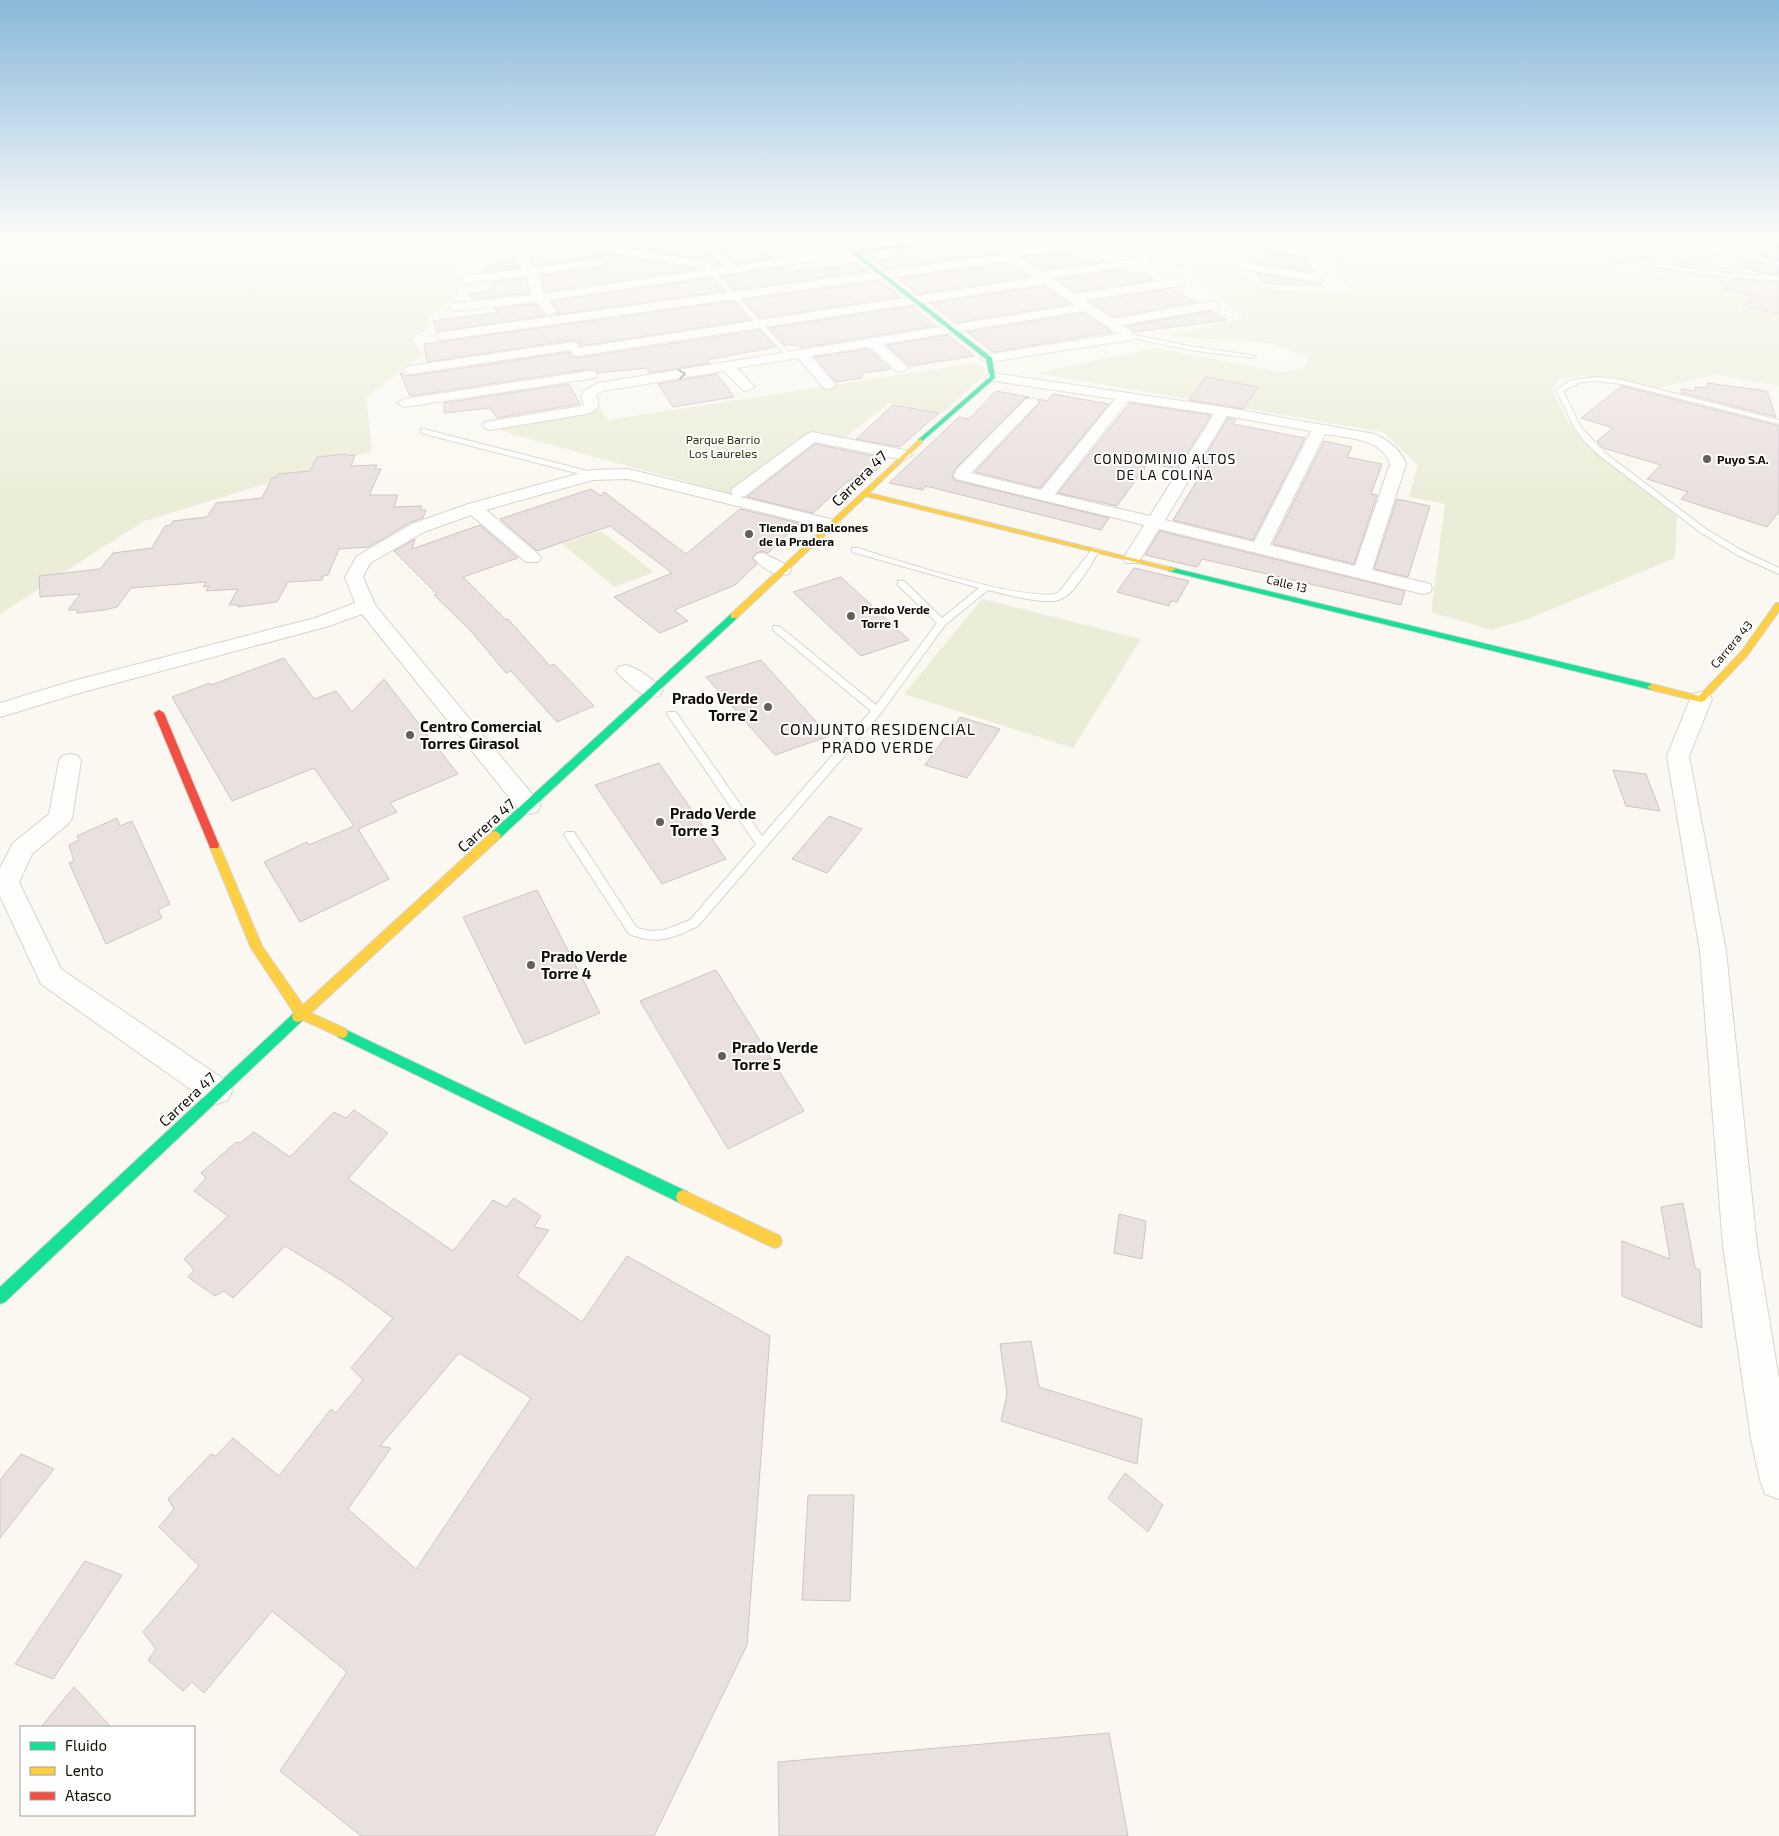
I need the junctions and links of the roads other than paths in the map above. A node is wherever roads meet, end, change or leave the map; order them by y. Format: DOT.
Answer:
graph roads {
  1 [pos="557,323"];
  2 [pos="627,323"];
  3 [pos="768,323"];
  4 [pos="943,323"];
  5 [pos="997,323"];
  6 [pos="1111,323"];
  7 [pos="760,324"];
  8 [pos="952,330"];
  9 [pos="441,336"];
  10 [pos="1130,336"];
  11 [pos="567,337"];
  12 [pos="873,342"];
  13 [pos="795,355"];
  14 [pos="1253,356"];
  15 [pos="989,358"];
  16 [pos="728,366"];
  17 [pos="902,368"];
  18 [pos="410,370"];
  19 [pos="993,377"];
  20 [pos="651,379"];
  21 [pos="595,381"];
  22 [pos="829,385"];
  23 [pos="748,387"];
  24 [pos="660,393"];
  25 [pos="1125,396"];
  26 [pos="1031,402"];
  27 [pos="404,403"];
  28 [pos="1223,412"];
  29 [pos="1779,422"];
  30 [pos="490,425"];
  31 [pos="1320,428"];
  32 [pos="424,431"];
  33 [pos="904,455"];
  34 [pos="592,475"];
  35 [pos="739,492"];
  36 [pos="866,494"];
  37 [pos="1044,497"];
  38 [pos="474,508"];
  39 [pos="1154,524"];
  40 [pos="833,525"];
  41 [pos="1259,549"];
  42 [pos="854,550"];
  43 [pos="1096,550"];
  44 [pos="532,558"];
  45 [pos="763,558"];
  46 [pos="1132,559"];
  47 [pos="782,570"];
  48 [pos="1779,571"];
  49 [pos="1362,574"];
  50 [pos="901,584"];
  51 [pos="986,587"];
  52 [pos="1424,588"];
  53 [pos="1779,605"];
  54 [pos="366,606"];
  55 [pos="942,623"];
  56 [pos="776,628"];
  57 [pos="626,671"];
  58 [pos="652,691"];
  59 [pos="1701,699"];
  60 [pos="0,710"];
  61 [pos="877,710"];
  62 [pos="159,713"];
  63 [pos="672,714"];
  64 [pos="70,762"];
  65 [pos="529,806"];
  66 [pos="570,835"];
  67 [pos="761,843"];
  68 [pos="302,1014"];
  69 [pos="218,1091"];
  70 [pos="775,1241"];
  71 [pos="0,1297"];
  72 [pos="1779,1480"];
  1 -- 11 [label="street"];
  2 -- 11 [label="street"];
  3 -- 7 [label="street"];
  4 -- 8 [label="street"];
  5 -- 8 [label="street"];
  6 -- 10 [label="street"];
  7 -- 11 [label="street"];
  7 -- 13 [label="lane"];
  8 -- 12 [label="street"];
  8 -- 15 [label="street"];
  9 -- 11 [label="street"];
  10 -- 14 [label="lane"];
  10 -- 15 [label="street"];
  11 -- 18 [label="street"];
  11 -- 21 [label="street"];
  12 -- 13 [label="street"];
  12 -- 17 [label="street"];
  13 -- 16 [label="street"];
  13 -- 22 [label="street"];
  15 -- 19 [label="street"];
  20 -- 16 [label="street, one-way"];
  16 -- 23 [label="street"];
  19 -- 25 [label="street"];
  19 -- 33 [label="street, Carrera 47"];
  20 -- 21 [label="street"];
  20 -- 24 [label="street"];
  21 -- 27 [label="street"];
  21 -- 30 [label="street"];
  25 -- 28 [label="street"];
  25 -- 37 [label="street"];
  26 -- 37 [label="street"];
  28 -- 31 [label="street"];
  28 -- 39 [label="street"];
  29 -- 48 [label="lane"];
  31 -- 41 [label="street"];
  31 -- 49 [label="street"];
  32 -- 34 [label="lane"];
  33 -- 35 [label="street"];
  33 -- 36 [label="street, Carrera 47"];
  34 -- 38 [label="street"];
  34 -- 40 [label="street"];
  36 -- 40 [label="street, Carrera 47"];
  36 -- 43 [label="street, Calle 13"];
  37 -- 39 [label="street"];
  38 -- 44 [label="street"];
  38 -- 54 [label="street"];
  39 -- 41 [label="street"];
  39 -- 46 [label="street"];
  40 -- 47 [label="street, Carrera 47"];
  41 -- 49 [label="street"];
  42 -- 51 [label="lane"];
  43 -- 46 [label="street, Calle 13"];
  43 -- 51 [label="lane"];
  45 -- 47 [label="street"];
  46 -- 59 [label="street, Calle 13"];
  47 -- 58 [label="street, Carrera 47"];
  49 -- 52 [label="street"];
  50 -- 55 [label="lane"];
  51 -- 55 [label="lane"];
  53 -- 59 [label="street, Carrera 43"];
  54 -- 60 [label="street"];
  54 -- 65 [label="street"];
  55 -- 61 [label="lane"];
  56 -- 61 [label="lane"];
  57 -- 58 [label="street"];
  58 -- 65 [label="street, Carrera 47"];
  59 -- 72 [label="street"];
  61 -- 67 [label="lane"];
  62 -- 68 [label="street"];
  63 -- 67 [label="lane"];
  64 -- 69 [label="street"];
  65 -- 68 [label="street, Carrera 47"];
  66 -- 67 [label="lane"];
  68 -- 69 [label="street, Carrera 47"];
  68 -- 70 [label="street"];
  69 -- 71 [label="street, Carrera 47"];
}
